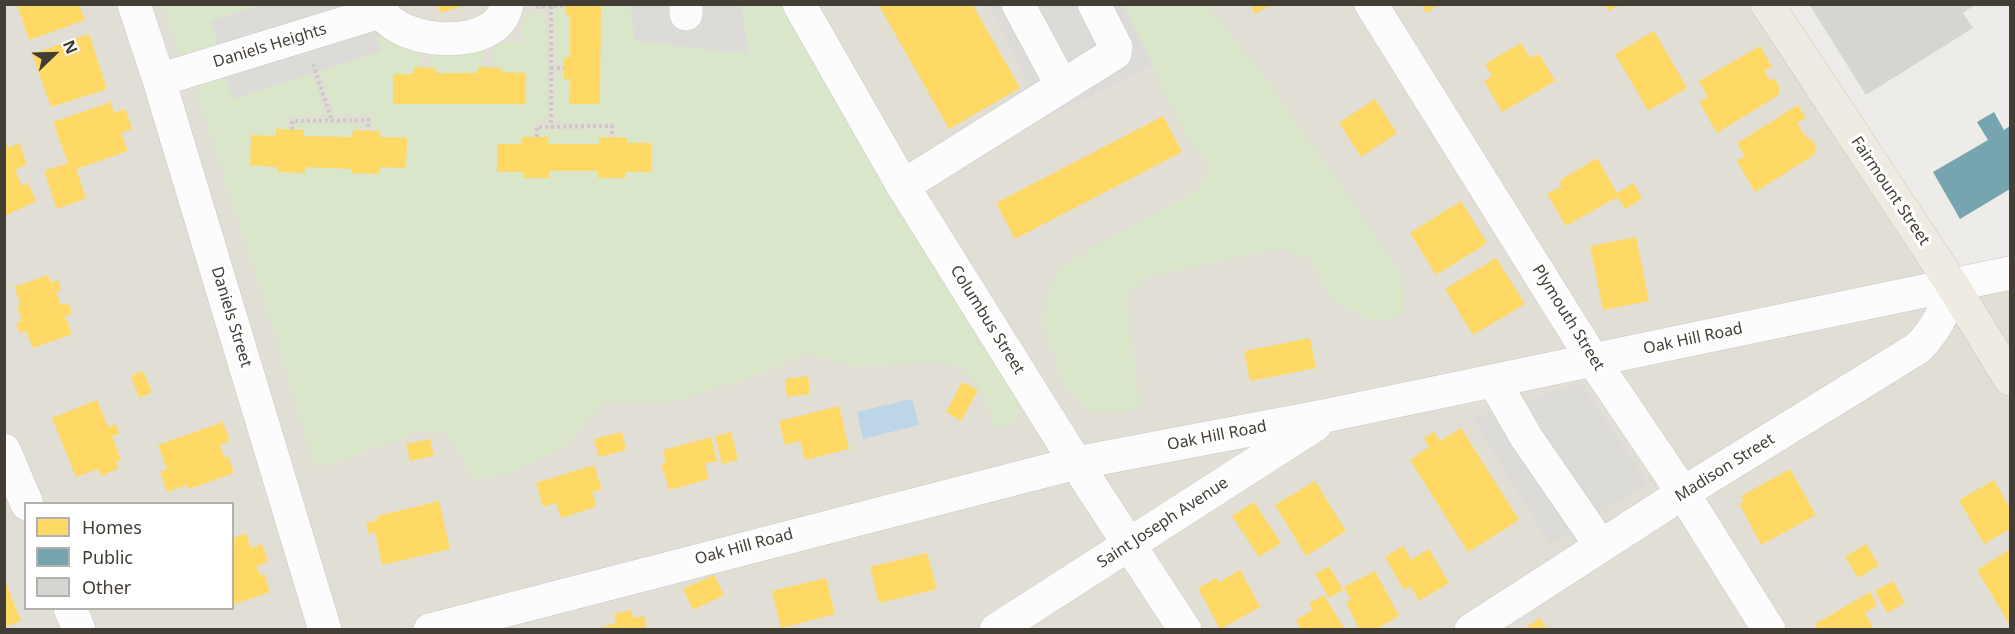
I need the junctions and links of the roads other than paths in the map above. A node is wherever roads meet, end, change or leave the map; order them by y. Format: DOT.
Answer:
graph roads {
  1 [pos="134,4"];
  2 [pos="507,4"];
  3 [pos="800,4"];
  4 [pos="1018,4"];
  5 [pos="1094,4"];
  6 [pos="1371,4"];
  7 [pos="1767,4"];
  8 [pos="380,8"];
  9 [pos="159,80"];
  10 [pos="1062,86"];
  11 [pos="903,186"];
  12 [pos="2010,273"];
  13 [pos="1953,286"];
  14 [pos="1593,360"];
  15 [pos="2010,379"];
  16 [pos="1494,381"];
  17 [pos="1329,416"];
  18 [pos="4,450"];
  19 [pos="1076,462"];
  20 [pos="1683,493"];
  21 [pos="26,502"];
  22 [pos="1129,545"];
  23 [pos="1601,546"];
  24 [pos="70,610"];
  25 [pos="79,630"];
  26 [pos="325,630"];
  27 [pos="430,630"];
  28 [pos="996,630"];
  29 [pos="1185,630"];
  30 [pos="1471,630"];
  31 [pos="1769,630"];
  1 -- 9 [label="street, Daniels Street"];
  2 -- 8 [label="street, Daniels Heights"];
  3 -- 11 [label="street, Columbus Street"];
  4 -- 10 [label="street"];
  5 -- 10 [label="street"];
  6 -- 14 [label="street, Plymouth Street"];
  7 -- 13 [label="main road, Fairmount Street"];
  8 -- 9 [label="street, Daniels Heights"];
  9 -- 26 [label="street, Daniels Street"];
  10 -- 11 [label="street"];
  11 -- 19 [label="street, Columbus Street"];
  12 -- 13 [label="street, Oak Hill Road"];
  13 -- 14 [label="street, Oak Hill Road"];
  13 -- 15 [label="main road, Fairmount Street"];
  13 -- 20 [label="street, Madison Street"];
  14 -- 16 [label="street, Oak Hill Road"];
  14 -- 20 [label="street, Plymouth Street"];
  16 -- 17 [label="street, Oak Hill Road"];
  16 -- 23 [label="street"];
  17 -- 19 [label="street, Oak Hill Road"];
  17 -- 22 [label="street, Saint Joseph Avenue"];
  18 -- 21 [label="street"];
  19 -- 22 [label="street, Columbus Street"];
  19 -- 27 [label="street, Oak Hill Road"];
  20 -- 23 [label="street, Madison Street"];
  20 -- 31 [label="street, Plymouth Street"];
  22 -- 28 [label="street, Saint Joseph Avenue"];
  22 -- 29 [label="street, Columbus Street"];
  23 -- 30 [label="street, Madison Street"];
  24 -- 25 [label="street"];
}
